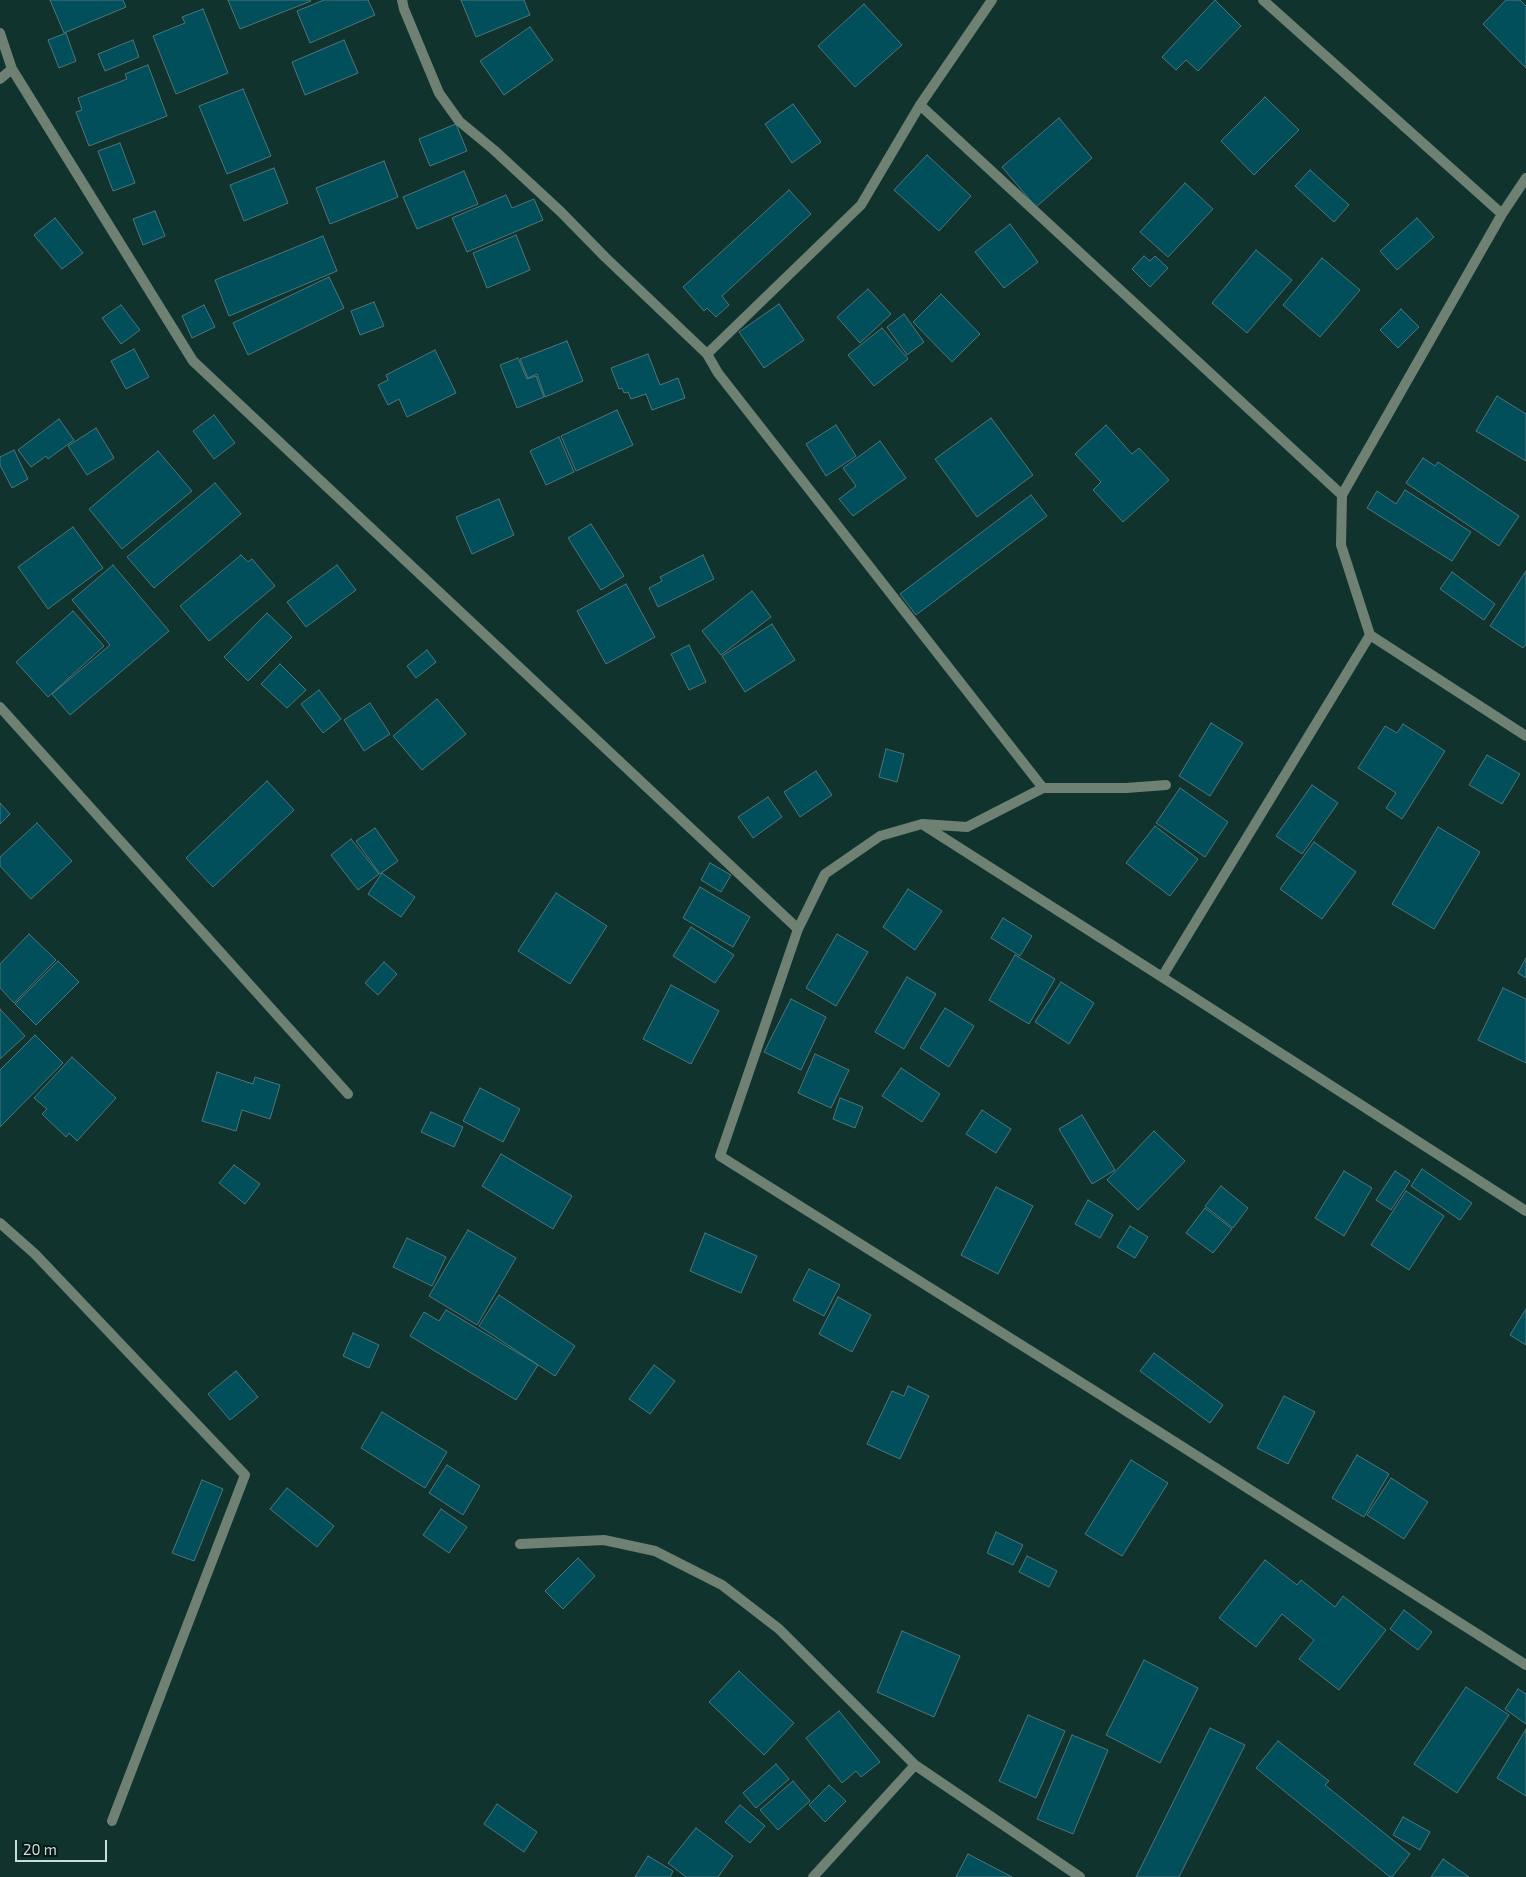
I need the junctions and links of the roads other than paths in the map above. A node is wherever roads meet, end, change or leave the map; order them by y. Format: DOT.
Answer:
graph roads {
  1 [pos="402,0"];
  2 [pos="992,0"];
  3 [pos="1264,0"];
  4 [pos="0,34"];
  5 [pos="12,70"];
  6 [pos="0,79"];
  7 [pos="920,105"];
  8 [pos="1526,178"];
  9 [pos="1502,214"];
  10 [pos="707,354"];
  11 [pos="1342,495"];
  12 [pos="1370,636"];
  13 [pos="0,707"];
  14 [pos="1526,736"];
  15 [pos="1166,785"];
  16 [pos="1043,788"];
  17 [pos="922,824"];
  18 [pos="798,929"];
  19 [pos="1162,977"];
  20 [pos="348,1094"];
  21 [pos="1526,1211"];
  22 [pos="0,1223"];
  23 [pos="520,1544"];
  24 [pos="1526,1665"];
  25 [pos="915,1765"];
  26 [pos="112,1820"];
  27 [pos="813,1877"];
  28 [pos="1080,1877"];
  1 -- 10 [label="street"];
  2 -- 7 [label="street"];
  3 -- 9 [label="street"];
  4 -- 5 [label="street"];
  5 -- 6 [label="street"];
  5 -- 18 [label="street"];
  7 -- 10 [label="street"];
  7 -- 11 [label="street"];
  8 -- 9 [label="street"];
  9 -- 11 [label="street"];
  10 -- 16 [label="street"];
  11 -- 12 [label="street"];
  12 -- 14 [label="street"];
  12 -- 19 [label="street"];
  13 -- 20 [label="street"];
  15 -- 16 [label="street"];
  16 -- 17 [label="street"];
  17 -- 18 [label="street"];
  17 -- 19 [label="street"];
  18 -- 24 [label="street"];
  19 -- 21 [label="street"];
  22 -- 26 [label="street"];
  23 -- 25 [label="street"];
  25 -- 27 [label="street"];
  25 -- 28 [label="street"];
}
